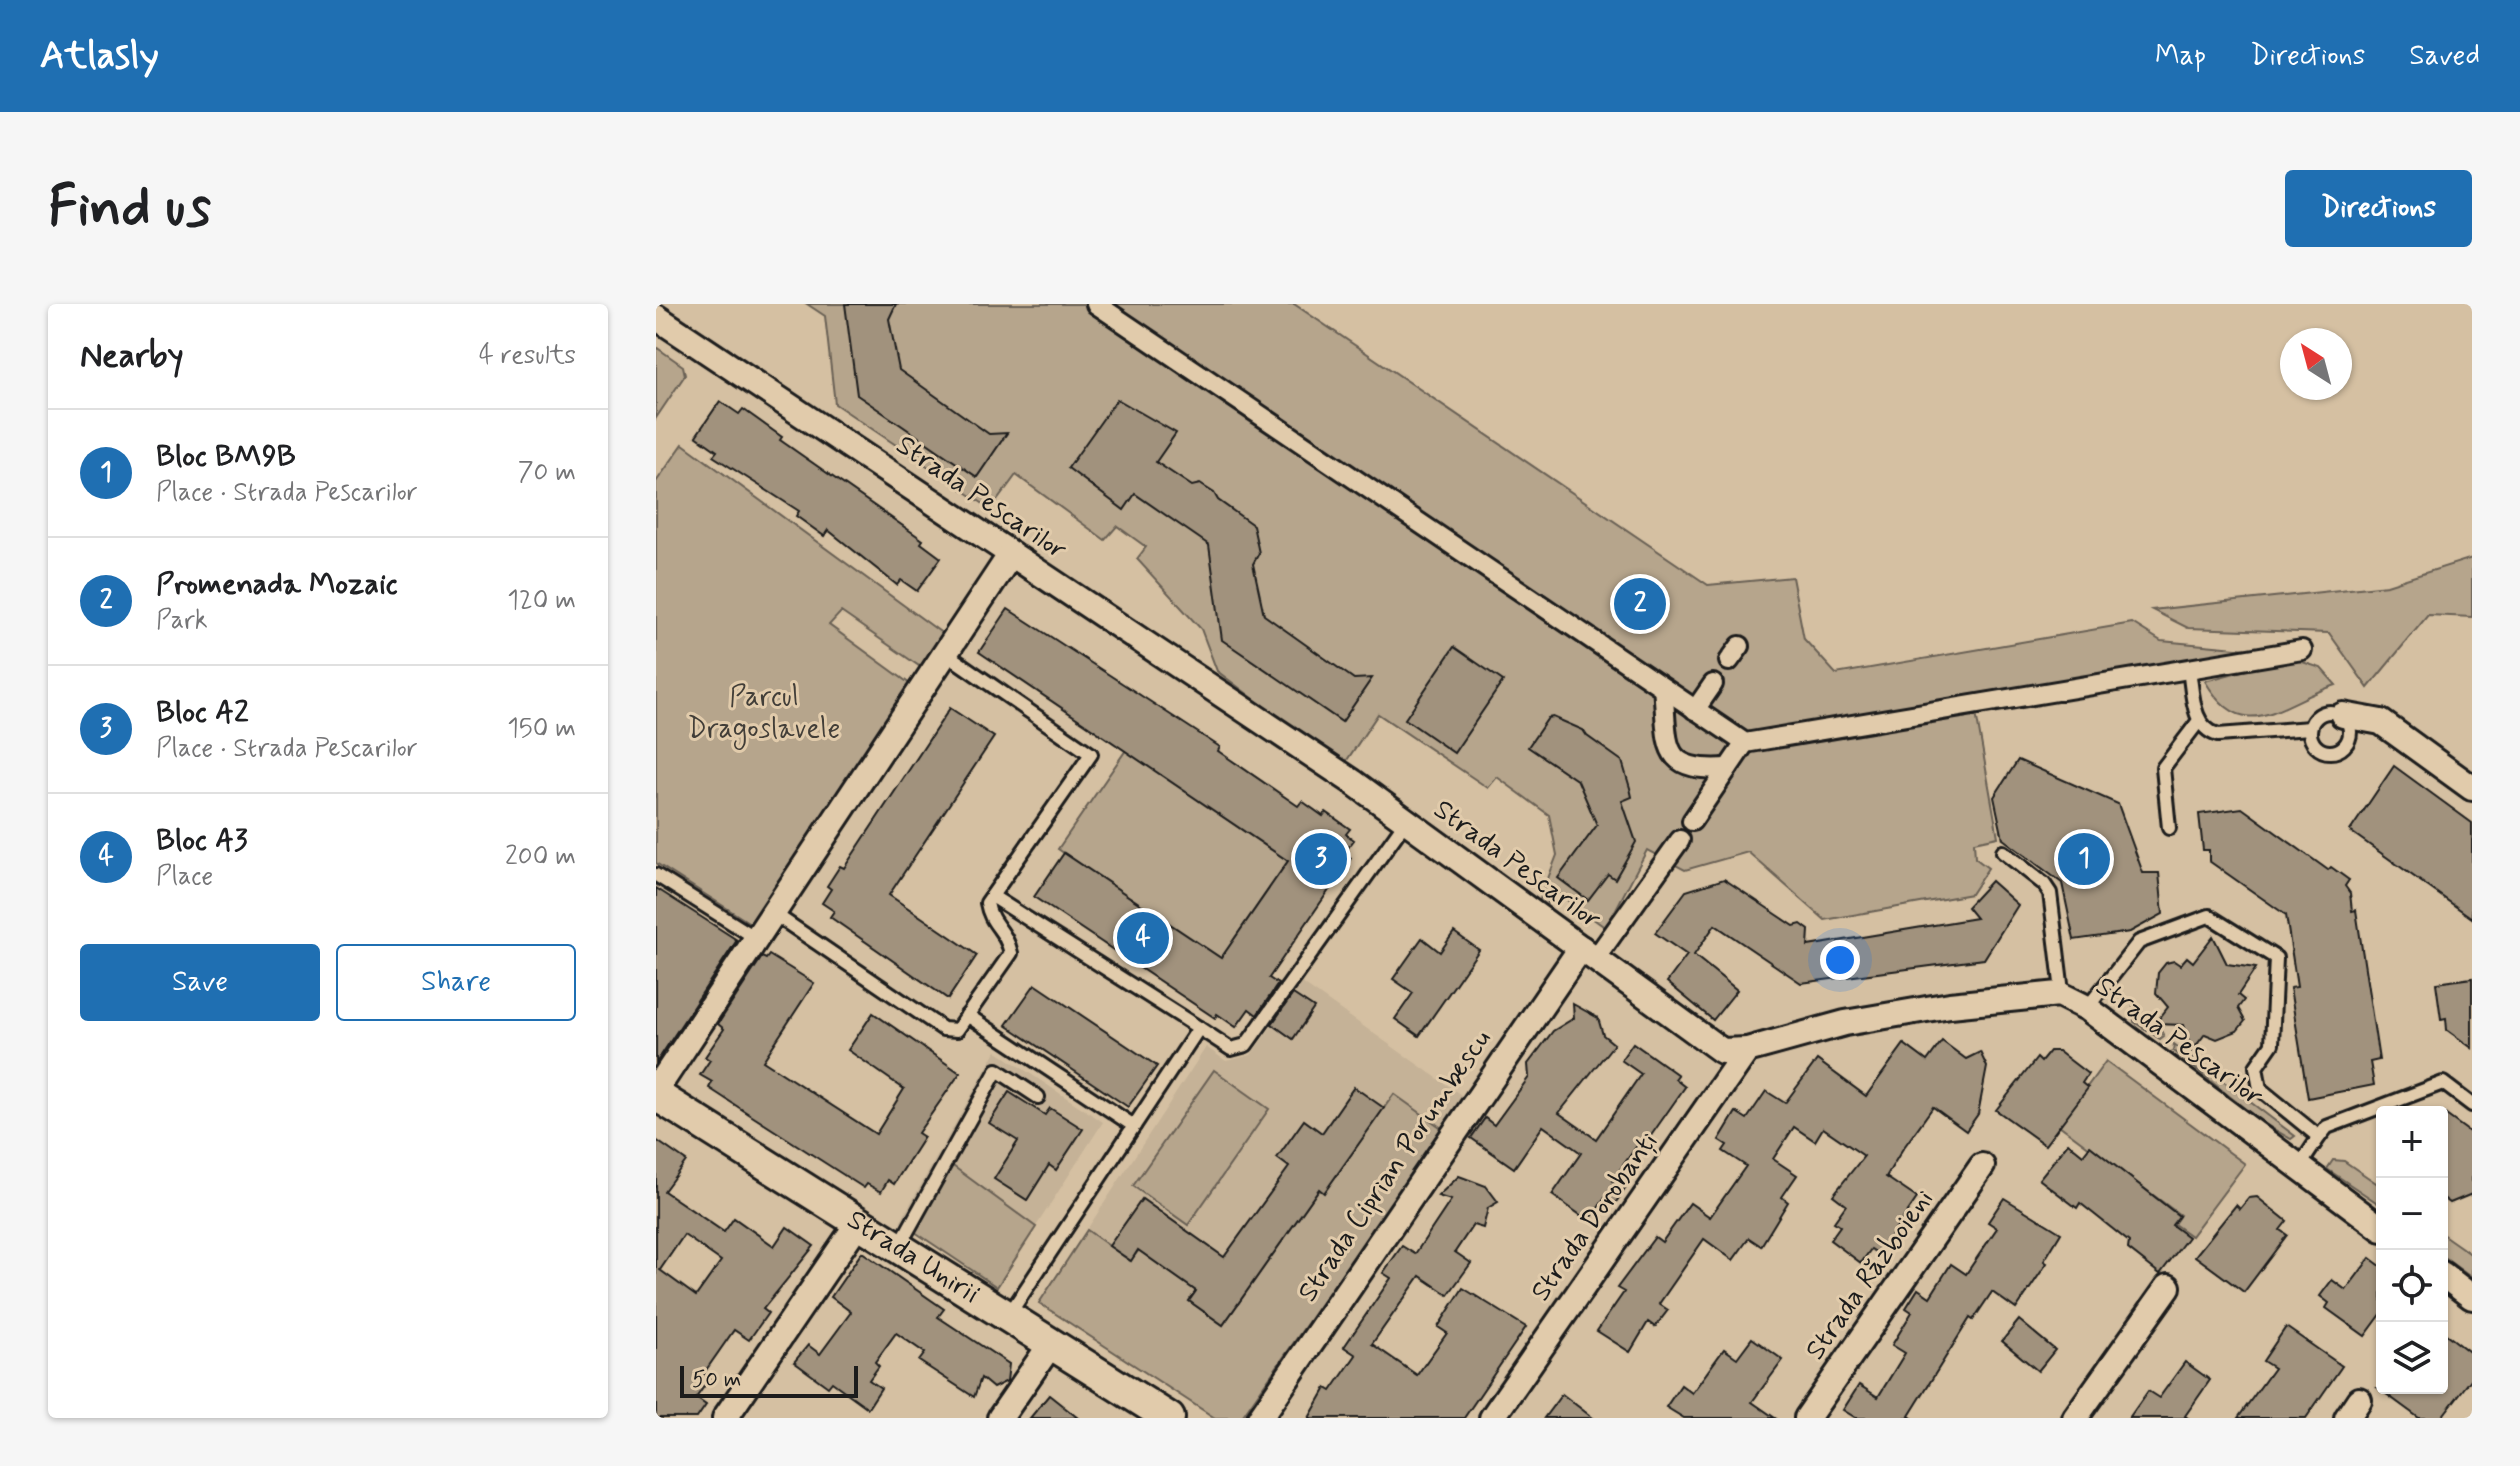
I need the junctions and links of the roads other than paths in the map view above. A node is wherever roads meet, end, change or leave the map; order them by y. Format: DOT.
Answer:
graph roads {
  1 [pos="1096,304"];
  2 [pos="656,317"];
  3 [pos="1011,554"];
  4 [pos="1740,646"];
  5 [pos="2302,650"];
  6 [pos="945,653"];
  7 [pos="1729,661"];
  8 [pos="2189,669"];
  9 [pos="1713,684"];
  10 [pos="1663,688"];
  11 [pos="1695,710"];
  12 [pos="2343,715"];
  13 [pos="2198,722"];
  14 [pos="2310,728"];
  15 [pos="1745,743"];
  16 [pos="1728,768"];
  17 [pos="2471,785"];
  18 [pos="1406,821"];
  19 [pos="1692,821"];
  20 [pos="2169,828"];
  21 [pos="1680,840"];
  22 [pos="2003,852"];
  23 [pos="656,875"];
  24 [pos="992,896"];
  25 [pos="773,913"];
  26 [pos="756,938"];
  27 [pos="1588,954"];
  28 [pos="2059,994"];
  29 [pos="2087,1008"];
  30 [pos="967,1015"];
  31 [pos="1199,1028"];
  32 [pos="1747,1050"];
  33 [pos="656,1082"];
  34 [pos="656,1095"];
  35 [pos="1038,1097"];
  36 [pos="2472,1105"];
  37 [pos="1134,1126"];
  38 [pos="2319,1137"];
  39 [pos="1982,1166"];
  40 [pos="2299,1167"];
  41 [pos="858,1223"];
  42 [pos="2376,1225"];
  43 [pos="898,1248"];
  44 [pos="2448,1279"];
  45 [pos="2168,1287"];
  46 [pos="2472,1297"];
  47 [pos="1008,1316"];
  48 [pos="1051,1344"];
  49 [pos="725,1418"];
  50 [pos="1000,1418"];
  51 [pos="1169,1418"];
  52 [pos="1260,1418"];
  53 [pos="1492,1418"];
  54 [pos="1807,1418"];
  55 [pos="2075,1418"];
  1 -- 10 [label="street"];
  2 -- 3 [label="street, Strada Pescarilor"];
  3 -- 6 [label="street"];
  3 -- 18 [label="street, Strada Pescarilor"];
  4 -- 7 [label="street"];
  5 -- 8 [label="street"];
  6 -- 24 [label="lane"];
  6 -- 25 [label="street"];
  8 -- 13 [label="lane"];
  8 -- 15 [label="street"];
  9 -- 11 [label="street"];
  10 -- 11 [label="street"];
  10 -- 16 [label="street"];
  11 -- 15 [label="street"];
  12 -- 14 [label="lane"];
  12 -- 14 [label="lane"];
  12 -- 17 [label="street"];
  13 -- 14 [label="lane"];
  13 -- 20 [label="lane"];
  15 -- 16 [label="street"];
  16 -- 19 [label="street"];
  18 -- 27 [label="street, Strada Pescarilor"];
  18 -- 31 [label="lane"];
  21 -- 27 [label="street"];
  22 -- 28 [label="lane"];
  23 -- 26 [label="lane"];
  24 -- 30 [label="lane"];
  24 -- 31 [label="lane"];
  25 -- 26 [label="street"];
  25 -- 30 [label="lane"];
  26 -- 33 [label="street"];
  27 -- 32 [label="street, Strada Pescarilor"];
  27 -- 52 [label="street, Strada Ciprian Porumbescu"];
  28 -- 29 [label="street, Strada Pescarilor"];
  28 -- 32 [label="street, Strada Pescarilor"];
  29 -- 38 [label="lane"];
  29 -- 40 [label="street, Strada Pescarilor"];
  30 -- 37 [label="lane"];
  31 -- 37 [label="lane"];
  32 -- 53 [label="street, Strada Dorobanți"];
  34 -- 41 [label="street, Strada Unirii"];
  35 -- 43 [label="lane"];
  36 -- 38 [label="lane"];
  37 -- 47 [label="lane"];
  38 -- 40 [label="lane"];
  39 -- 54 [label="street, Strada Războieni"];
  40 -- 42 [label="street, Strada Pescarilor"];
  41 -- 43 [label="street, Strada Unirii"];
  41 -- 49 [label="street"];
  43 -- 47 [label="street, Strada Unirii"];
  44 -- 46 [label="street"];
  45 -- 55 [label="street"];
  47 -- 48 [label="street, Strada Unirii"];
  48 -- 50 [label="street"];
  48 -- 51 [label="street, Strada Unirii"];
}
